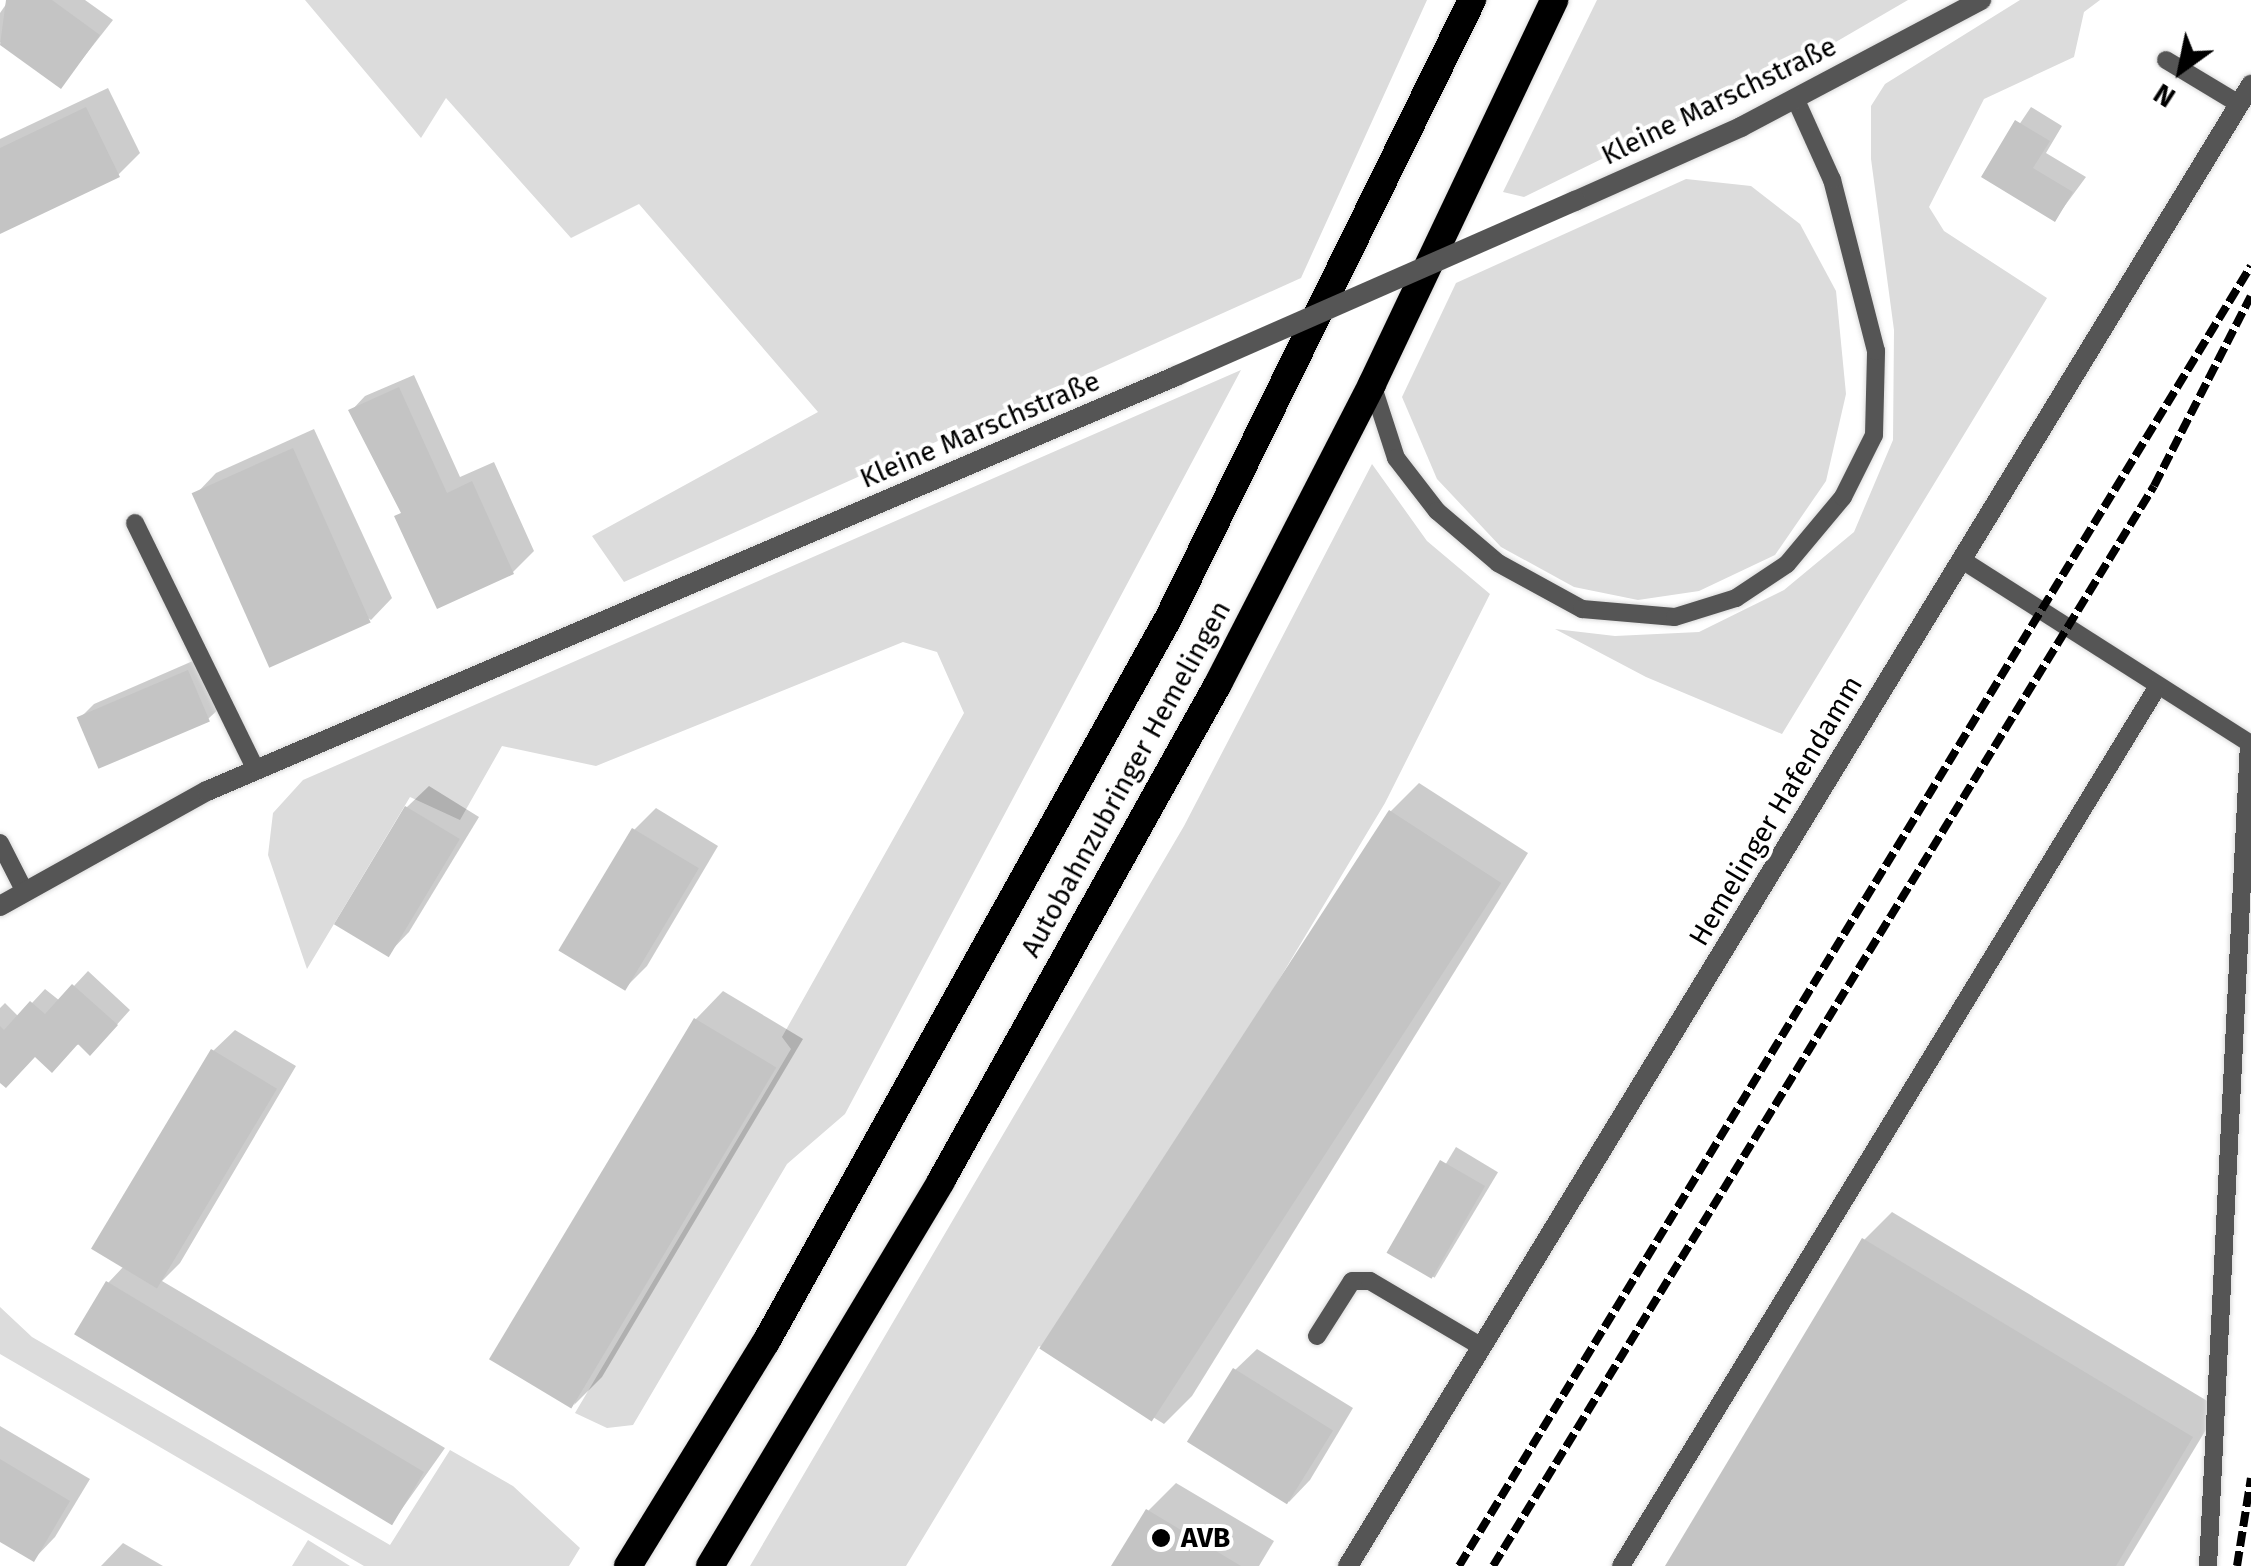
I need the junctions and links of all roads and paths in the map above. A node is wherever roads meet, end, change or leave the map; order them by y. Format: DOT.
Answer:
graph roads {
  1 [pos="1472,0"];
  2 [pos="1554,0"];
  3 [pos="1981,0"];
  4 [pos="2166,60"];
  5 [pos="2251,85"];
  6 [pos="1795,98"];
  7 [pos="2239,104"];
  8 [pos="1372,384"];
  9 [pos="135,523"];
  10 [pos="1962,560"];
  11 [pos="2158,686"];
  12 [pos="256,770"];
  13 [pos="0,843"];
  14 [pos="25,892"];
  15 [pos="0,906"];
  16 [pos="1317,1336"];
  17 [pos="1482,1347"];
  18 [pos="628,1566"];
  19 [pos="710,1566"];
  20 [pos="1348,1566"];
  21 [pos="1621,1566"];
  22 [pos="2208,1566"];
  1 -- 18 [label="highway, Autobahnzubringer Hemelingen"];
  2 -- 8 [label="highway, Autobahnzubringer Hemelingen"];
  3 -- 6 [label="street, Kleine Marschstraße"];
  4 -- 7 [label="lane"];
  5 -- 7 [label="street, Hemelinger Hafendamm"];
  6 -- 8 [label="lane"];
  6 -- 12 [label="street, Kleine Marschstraße, bridge"];
  7 -- 10 [label="street, Hemelinger Hafendamm"];
  8 -- 19 [label="highway, Autobahnzubringer Hemelingen"];
  9 -- 12 [label="lane"];
  10 -- 11 [label="lane"];
  10 -- 17 [label="street, Hemelinger Hafendamm"];
  11 -- 21 [label="lane"];
  11 -- 22 [label="lane"];
  12 -- 14 [label="street, Kleine Marschstraße"];
  13 -- 14 [label="lane"];
  14 -- 15 [label="street, Kleine Marschstraße"];
  16 -- 17 [label="lane"];
  17 -- 20 [label="street, Hemelinger Hafendamm"];
}
